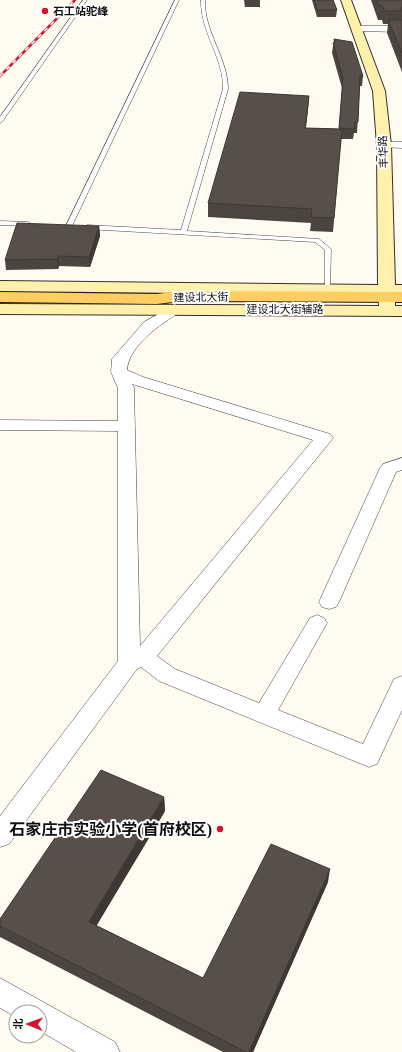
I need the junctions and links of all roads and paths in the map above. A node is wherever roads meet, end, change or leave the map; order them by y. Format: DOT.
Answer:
graph roads {
  1 [pos="85,0"];
  2 [pos="176,0"];
  3 [pos="203,0"];
  4 [pos="346,0"];
  5 [pos="402,29"];
  6 [pos="357,30"];
  7 [pos="0,121"];
  8 [pos="384,145"];
  9 [pos="402,145"];
  10 [pos="0,223"];
  11 [pos="38,225"];
  12 [pos="62,226"];
  13 [pos="69,226"];
  14 [pos="184,231"];
  15 [pos="0,286"];
  16 [pos="328,289"];
  17 [pos="0,297"];
  18 [pos="394,300"];
  19 [pos="0,309"];
  20 [pos="175,309"];
  21 [pos="119,372"];
  22 [pos="0,425"];
  23 [pos="126,426"];
  24 [pos="402,464"];
  25 [pos="329,602"];
  26 [pos="317,623"];
  27 [pos="136,660"];
  28 [pos="402,685"];
  29 [pos="264,714"];
  30 [pos="0,836"];
  31 [pos="0,992"];
  32 [pos="21,1004"];
  33 [pos="48,1019"];
  34 [pos="106,1052"];
  1 -- 7 [label="lane"];
  2 -- 13 [label="lane"];
  3 -- 14 [label="lane"];
  4 -- 6 [label="street, 丰华路"];
  5 -- 6 [label="street"];
  6 -- 8 [label="street, 丰华路"];
  8 -- 9 [label="street"];
  8 -- 18 [label="street, 丰华路"];
  10 -- 11 [label="lane"];
  12 -- 13 [label="lane"];
  13 -- 14 [label="lane"];
  14 -- 16 [label="lane"];
  15 -- 16 [label="street, 建设北大街辅路"];
  16 -- 18 [label="street, 建设北大街辅路"];
  17 -- 18 [label="main road, 建设北大街"];
  18 -- 20 [label="street, 建设北大街辅路"];
  19 -- 20 [label="street, 建设北大街辅路"];
  20 -- 21 [label="street"];
  21 -- 23 [label="street"];
  21 -- 27 [label="street"];
  22 -- 23 [label="street"];
  23 -- 27 [label="street"];
  24 -- 25 [label="street"];
  26 -- 29 [label="street"];
  27 -- 29 [label="street"];
  27 -- 30 [label="street"];
  28 -- 29 [label="street"];
  31 -- 32 [label="street"];
  33 -- 34 [label="street"];
}
